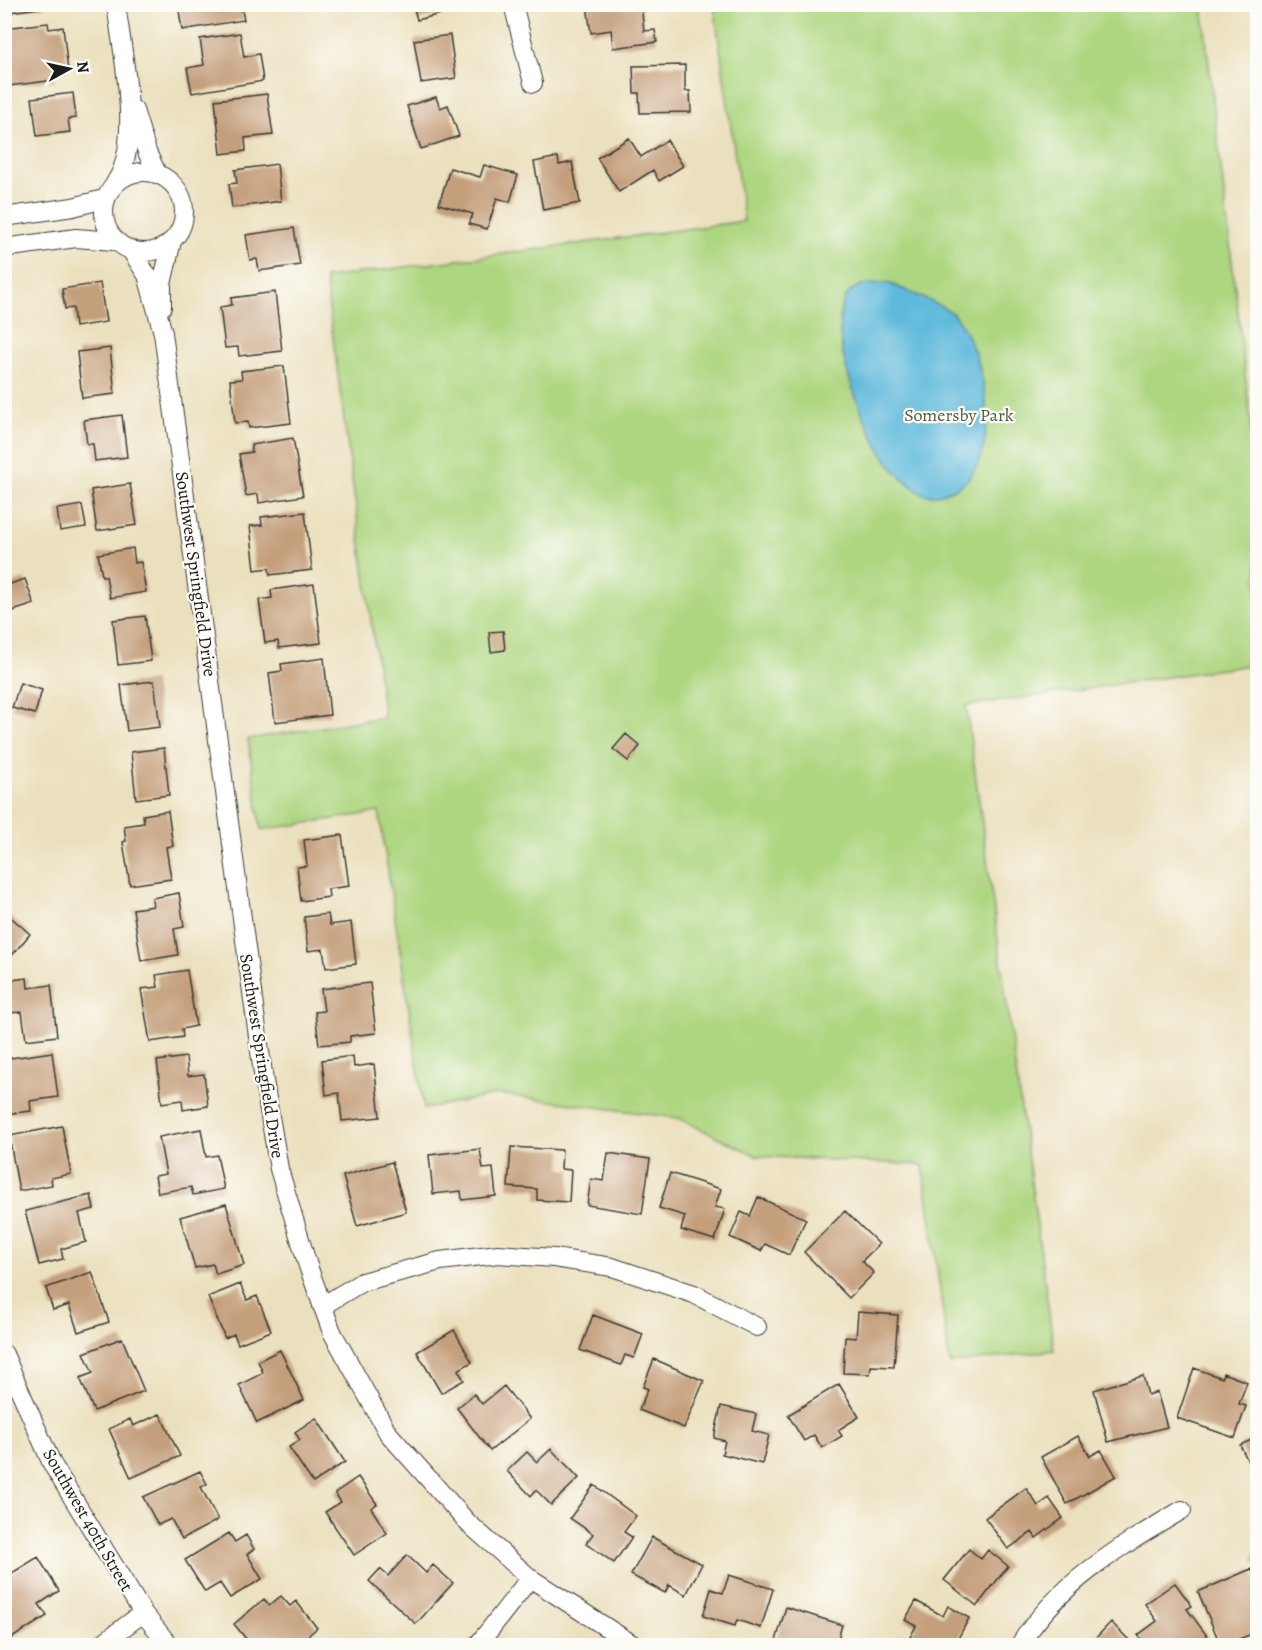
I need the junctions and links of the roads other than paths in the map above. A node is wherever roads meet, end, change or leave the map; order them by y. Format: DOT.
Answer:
graph roads {
  1 [pos="116,4"];
  2 [pos="513,4"];
  3 [pos="125,74"];
  4 [pos="533,83"];
  5 [pos="157,173"];
  6 [pos="115,183"];
  7 [pos="104,199"];
  8 [pos="4,217"];
  9 [pos="122,245"];
  10 [pos="171,245"];
  11 [pos="4,248"];
  12 [pos="163,333"];
  13 [pos="322,1306"];
  14 [pos="757,1327"];
  15 [pos="4,1354"];
  16 [pos="1182,1510"];
  17 [pos="530,1578"];
  18 [pos="143,1613"];
  19 [pos="99,1646"];
  20 [pos="171,1646"];
  21 [pos="477,1646"];
  22 [pos="635,1646"];
  23 [pos="1019,1646"];
  1 -- 3 [label="street"];
  2 -- 4 [label="street"];
  3 -- 5 [label="street"];
  3 -- 6 [label="street"];
  5 -- 6 [label="street"];
  5 -- 10 [label="street"];
  6 -- 7 [label="street"];
  7 -- 8 [label="street"];
  7 -- 9 [label="street"];
  9 -- 10 [label="street"];
  9 -- 11 [label="street"];
  9 -- 12 [label="street, Southwest Springfield Drive"];
  10 -- 12 [label="street, Southwest Springfield Drive"];
  12 -- 13 [label="street, Southwest Springfield Drive"];
  13 -- 14 [label="street"];
  13 -- 17 [label="street, Southwest Springfield Drive"];
  15 -- 18 [label="street, Southwest 40th Street"];
  16 -- 23 [label="street"];
  17 -- 21 [label="street"];
  17 -- 22 [label="street, Southwest Springfield Drive"];
  18 -- 19 [label="street"];
  18 -- 20 [label="street, Southwest 40th Street"];
}
